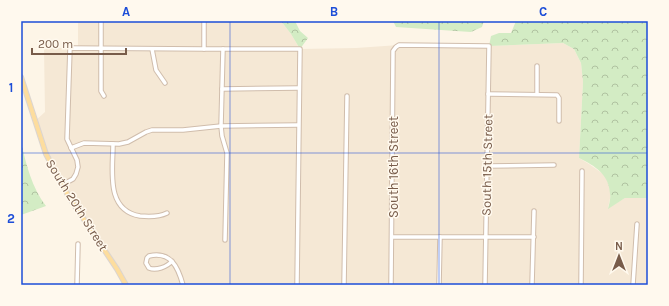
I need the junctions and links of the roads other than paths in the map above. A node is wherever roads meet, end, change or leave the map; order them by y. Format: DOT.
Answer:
graph roads {
  1 [pos="101,21"];
  2 [pos="204,21"];
  3 [pos="101,48"];
  4 [pos="152,49"];
  5 [pos="204,49"];
  6 [pos="223,49"];
  7 [pos="394,49"];
  8 [pos="537,66"];
  9 [pos="21,77"];
  10 [pos="165,83"];
  11 [pos="299,88"];
  12 [pos="222,89"];
  13 [pos="488,94"];
  14 [pos="537,94"];
  15 [pos="104,96"];
  16 [pos="346,96"];
  17 [pos="559,121"];
  18 [pos="298,125"];
  19 [pos="221,126"];
  20 [pos="113,144"];
  21 [pos="71,148"];
  22 [pos="487,166"];
  23 [pos="554,166"];
  24 [pos="582,171"];
  25 [pos="62,186"];
  26 [pos="534,211"];
  27 [pos="167,213"];
  28 [pos="637,224"];
  29 [pos="392,237"];
  30 [pos="440,237"];
  31 [pos="486,237"];
  32 [pos="534,237"];
  33 [pos="225,240"];
  34 [pos="78,244"];
  35 [pos="172,261"];
  36 [pos="77,285"];
  37 [pos="126,285"];
  38 [pos="183,285"];
  39 [pos="297,285"];
  40 [pos="344,285"];
  41 [pos="391,285"];
  42 [pos="439,285"];
  43 [pos="485,285"];
  44 [pos="532,285"];
  45 [pos="581,285"];
  46 [pos="632,285"];
  1 -- 3 [label="street"];
  2 -- 5 [label="street"];
  3 -- 4 [label="street"];
  3 -- 15 [label="street"];
  3 -- 21 [label="street"];
  4 -- 5 [label="street"];
  4 -- 10 [label="street"];
  5 -- 6 [label="street"];
  6 -- 11 [label="street"];
  6 -- 12 [label="street"];
  7 -- 13 [label="street, South 15th Street"];
  7 -- 29 [label="street, South 16th Street"];
  8 -- 14 [label="street"];
  9 -- 25 [label="main road, South 20th Street"];
  11 -- 12 [label="street"];
  11 -- 18 [label="street"];
  12 -- 19 [label="street"];
  13 -- 14 [label="street"];
  13 -- 22 [label="street, South 15th Street"];
  14 -- 17 [label="street"];
  16 -- 40 [label="street"];
  18 -- 19 [label="street"];
  18 -- 39 [label="street"];
  19 -- 20 [label="street"];
  19 -- 33 [label="street"];
  20 -- 21 [label="street"];
  20 -- 27 [label="street"];
  21 -- 25 [label="street"];
  22 -- 23 [label="street"];
  22 -- 31 [label="street, South 15th Street"];
  24 -- 45 [label="street"];
  25 -- 37 [label="main road, South 20th Street"];
  26 -- 32 [label="street"];
  28 -- 46 [label="street"];
  29 -- 30 [label="street"];
  29 -- 41 [label="street, South 16th Street"];
  30 -- 31 [label="street"];
  30 -- 42 [label="street"];
  31 -- 32 [label="street"];
  31 -- 43 [label="street, South 15th Street"];
  32 -- 44 [label="street"];
  34 -- 36 [label="street"];
  35 -- 35 [label="street"];
  35 -- 38 [label="street"];
}
